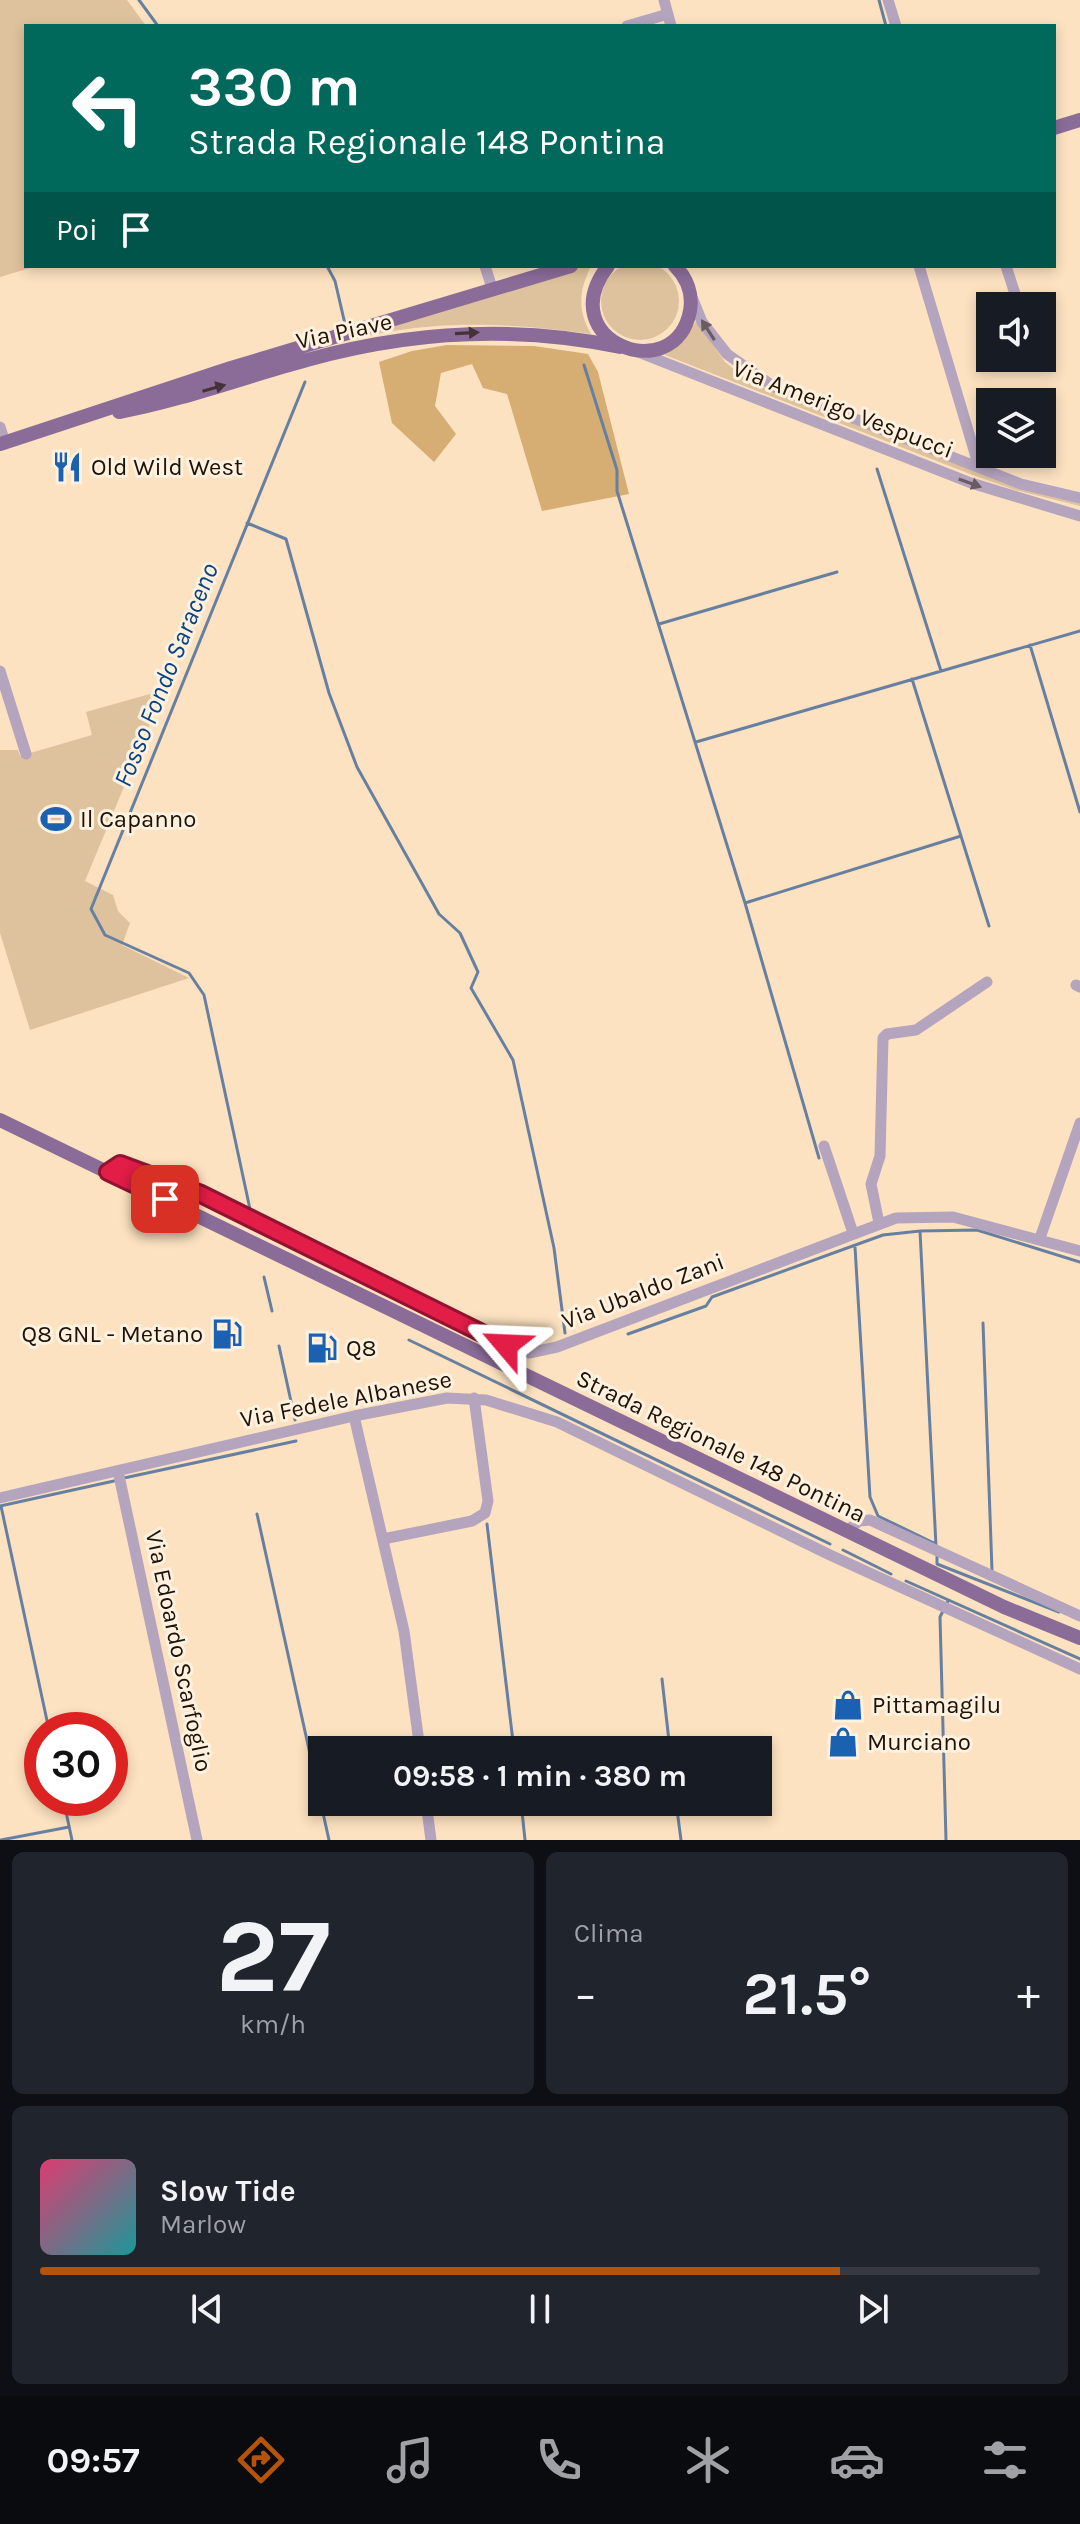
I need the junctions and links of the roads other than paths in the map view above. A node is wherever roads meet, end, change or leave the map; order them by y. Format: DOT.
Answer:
graph roads {
  1 [pos="664,0"];
  2 [pos="888,0"];
  3 [pos="670,20"];
  4 [pos="641,24"];
  5 [pos="895,24"];
  6 [pos="1080,120"];
  7 [pos="1056,127"];
  8 [pos="486,268"];
  9 [pos="564,268"];
  10 [pos="607,268"];
  11 [pos="676,268"];
  12 [pos="692,268"];
  13 [pos="920,268"];
  14 [pos="1007,268"];
  15 [pos="492,288"];
  16 [pos="689,289"];
  17 [pos="1014,292"];
  18 [pos="620,347"];
  19 [pos="637,352"];
  20 [pos="83,419"];
  21 [pos="0,427"];
  22 [pos="3,443"];
  23 [pos="976,457"];
  24 [pos="976,466"];
  25 [pos="981,468"];
  26 [pos="1080,498"];
  27 [pos="1080,516"];
  28 [pos="0,671"];
  29 [pos="26,754"];
  30 [pos="987,982"];
  31 [pos="0,1120"];
  32 [pos="1080,1123"];
  33 [pos="824,1146"];
  34 [pos="108,1172"];
  35 [pos="879,1223"];
  36 [pos="853,1233"];
  37 [pos="1040,1238"];
  38 [pos="1080,1251"];
  39 [pos="474,1398"];
  40 [pos="354,1416"];
  41 [pos="118,1471"];
  42 [pos="0,1498"];
  43 [pos="847,1531"];
  44 [pos="383,1539"];
  45 [pos="1080,1616"];
  46 [pos="1080,1638"];
  47 [pos="1080,1669"];
  48 [pos="418,1736"];
  49 [pos="428,1816"];
  50 [pos="197,1840"];
  51 [pos="431,1840"];
  1 -- 3 [label="street"];
  2 -- 5 [label="street"];
  3 -- 4 [label="street"];
  6 -- 7 [label="main road"];
  8 -- 15 [label="street"];
  9 -- 15 [label="main road, Via Piave"];
  10 -- 18 [label="main road"];
  11 -- 16 [label="main road"];
  12 -- 16 [label="main road"];
  13 -- 23 [label="street"];
  14 -- 17 [label="street"];
  15 -- 20 [label="main road, Via Piave"];
  16 -- 19 [label="main road"];
  24 -- 16 [label="street, Via Amerigo Vespucci, one-way"];
  18 -- 19 [label="main road, Via Piave"];
  20 -- 18 [label="main road, Via Piave, one-way"];
  19 -- 27 [label="street, Via Amerigo Vespucci, one-way"];
  20 -- 22 [label="main road, Via Piave"];
  21 -- 22 [label="street"];
  25 -- 26 [label="street, Via Amerigo Vespucci"];
  28 -- 29 [label="street"];
  30 -- 35 [label="street"];
  31 -- 34 [label="main road, Strada Regionale 148 Pontina"];
  32 -- 37 [label="street"];
  33 -- 36 [label="street"];
  34 -- 36 [label="street, Via Ubaldo Zani"];
  34 -- 43 [label="main road, Strada Regionale 148 Pontina"];
  35 -- 36 [label="street, Via Ubaldo Zani"];
  35 -- 37 [label="street, Via Ubaldo Zani"];
  37 -- 38 [label="street, Via Ubaldo Zani"];
  39 -- 40 [label="street, Via Fedele Albanese"];
  39 -- 44 [label="street"];
  39 -- 47 [label="street, Via Fedele Albanese"];
  40 -- 41 [label="street, Via Fedele Albanese"];
  40 -- 44 [label="street"];
  41 -- 42 [label="street, Via Fedele Albanese"];
  41 -- 50 [label="street, Via Edoardo Scarfoglio"];
  43 -- 45 [label="street"];
  43 -- 46 [label="main road, Strada Regionale 148 Pontina"];
  44 -- 48 [label="street"];
  49 -- 51 [label="street"];
}
